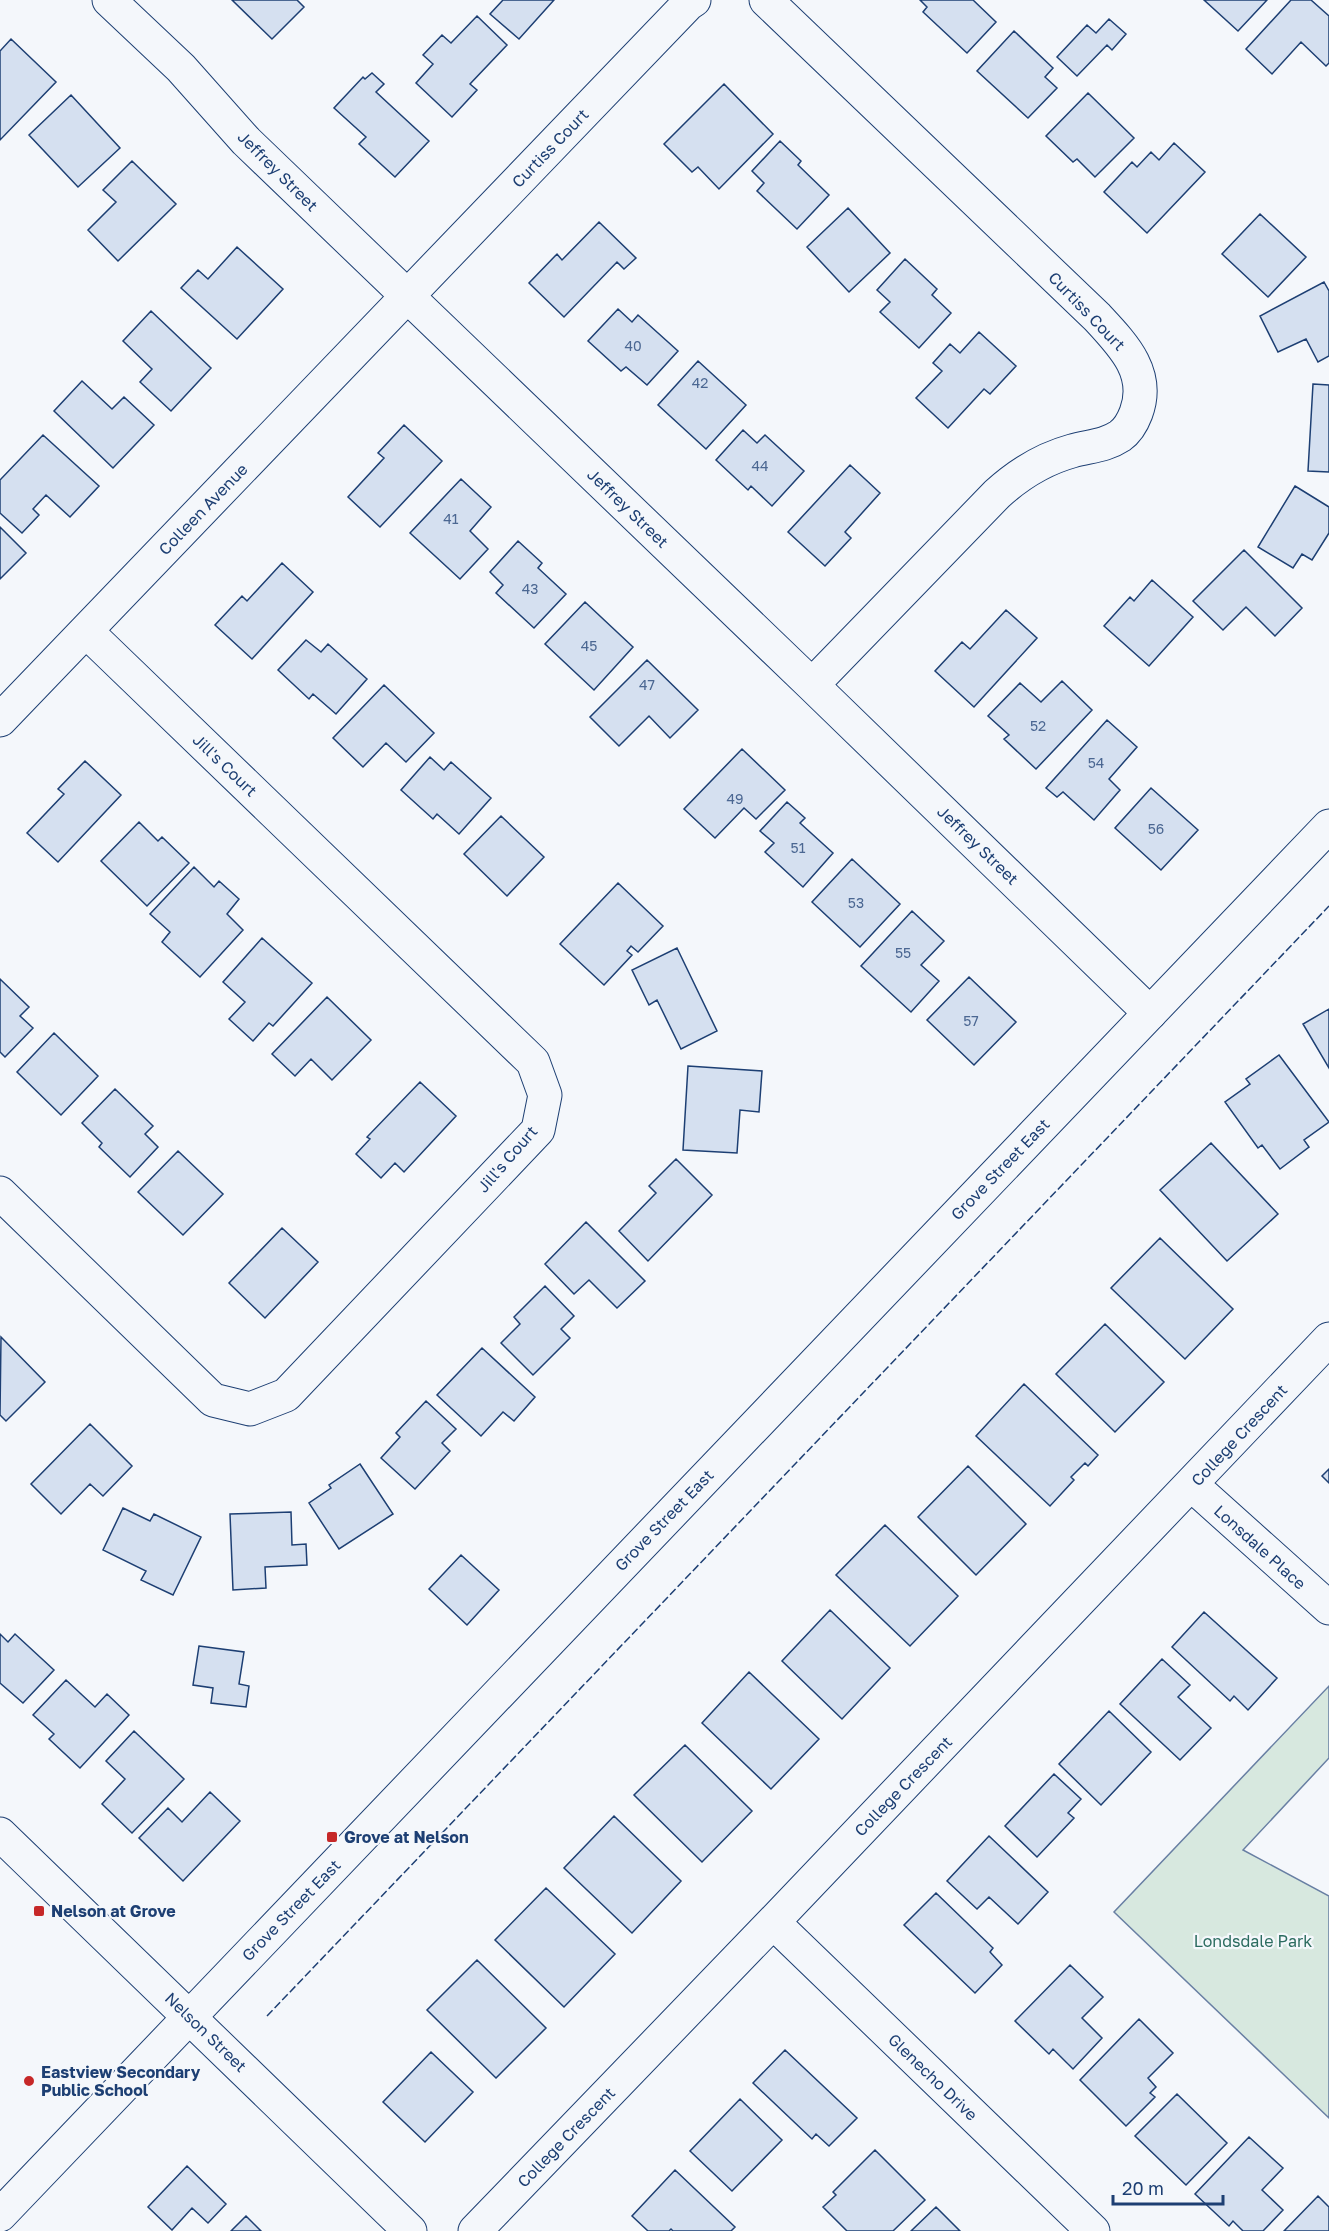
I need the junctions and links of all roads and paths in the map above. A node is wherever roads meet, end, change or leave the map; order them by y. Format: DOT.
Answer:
graph roads {
  1 [pos="109,0"];
  2 [pos="694,0"];
  3 [pos="766,0"];
  4 [pos="407,297"];
  5 [pos="86,631"];
  6 [pos="812,685"];
  7 [pos="0,720"];
  8 [pos="1329,826"];
  9 [pos="1150,1013"];
  10 [pos="0,1194"];
  11 [pos="1329,1339"];
  12 [pos="1192,1485"];
  13 [pos="1329,1608"];
  14 [pos="0,1834"];
  15 [pos="773,1922"];
  16 [pos="190,2017"];
  17 [pos="0,2215"];
  18 [pos="410,2231"];
  19 [pos="475,2231"];
  20 [pos="1093,2231"];
  1 -- 4 [label="street, Jeffrey Street"];
  2 -- 4 [label="street, Curtiss Court"];
  3 -- 6 [label="street, Curtiss Court"];
  4 -- 5 [label="street, Colleen Avenue"];
  4 -- 6 [label="street, Jeffrey Street"];
  5 -- 7 [label="street, Colleen Avenue"];
  5 -- 10 [label="street, Jill's Court"];
  6 -- 9 [label="street, Jeffrey Street"];
  8 -- 9 [label="street, Grove Street East"];
  9 -- 16 [label="street, Grove Street East"];
  11 -- 12 [label="street, College Crescent"];
  12 -- 13 [label="street, Lonsdale Place"];
  12 -- 15 [label="street, College Crescent"];
  14 -- 16 [label="street, Nelson Street"];
  15 -- 19 [label="street, College Crescent"];
  15 -- 20 [label="street, Glenecho Drive"];
  16 -- 17 [label="street, Grove Street East"];
  16 -- 18 [label="street, Nelson Street"];
}
